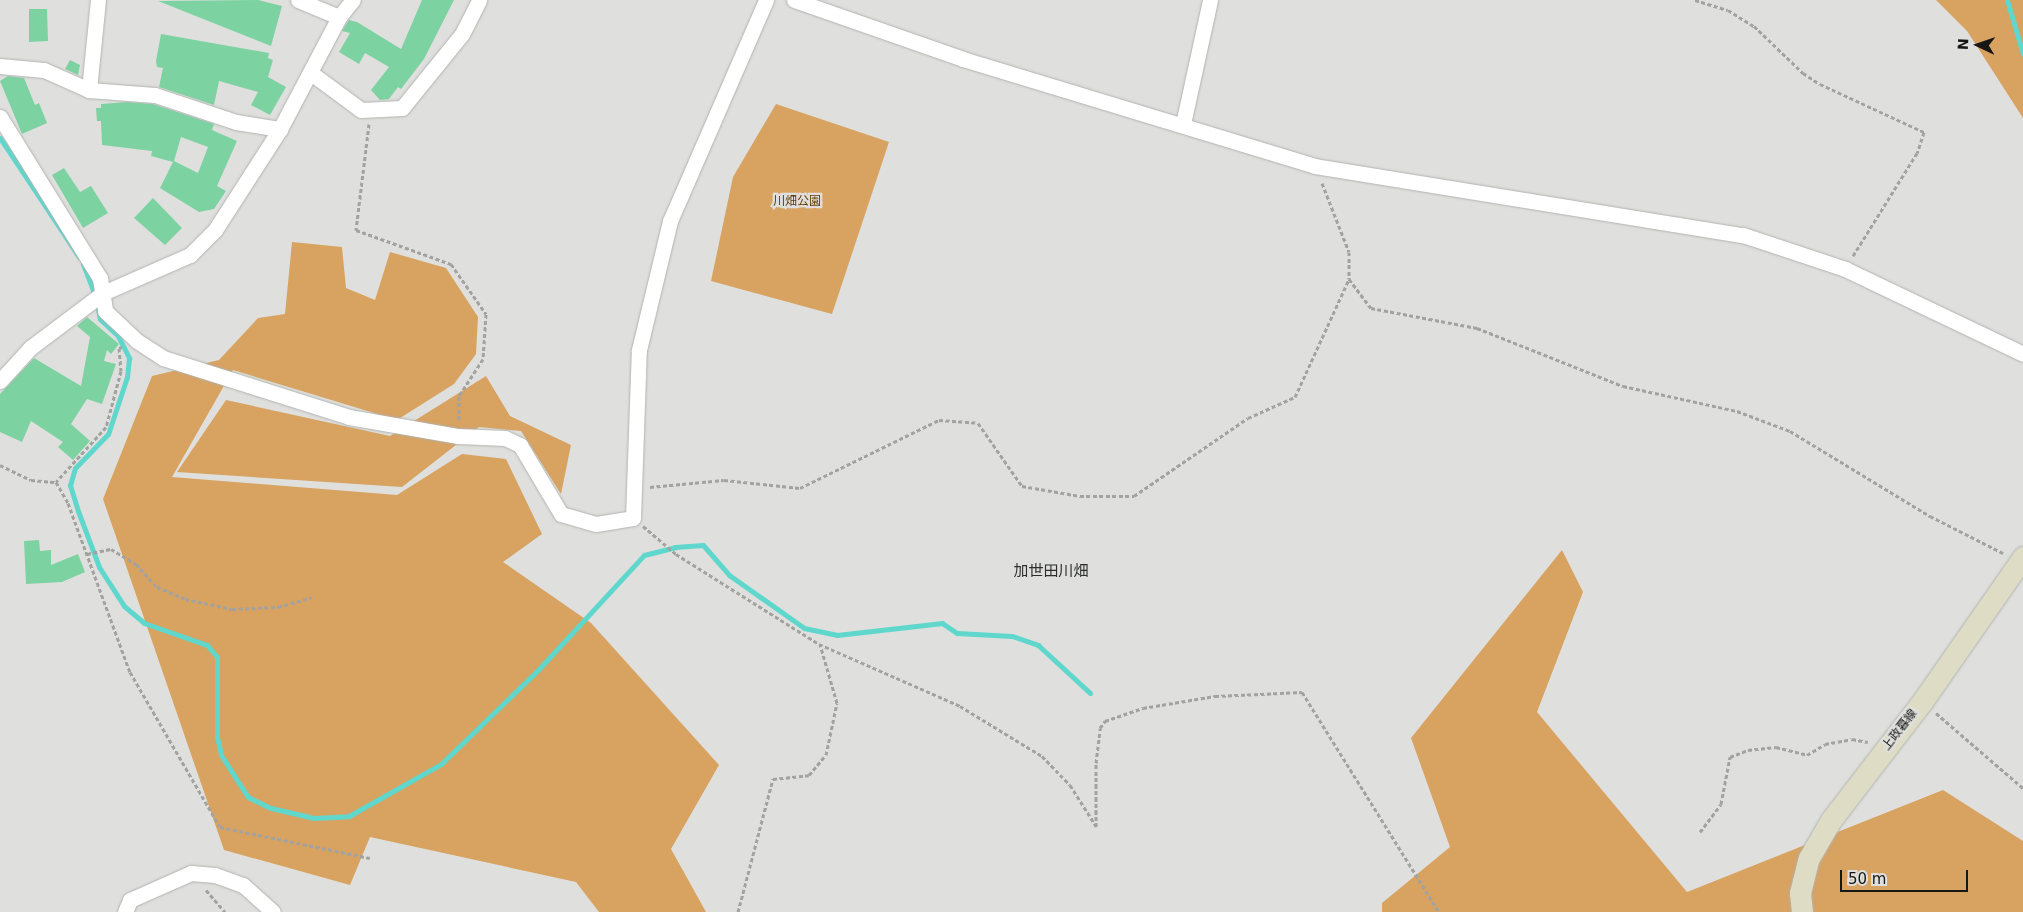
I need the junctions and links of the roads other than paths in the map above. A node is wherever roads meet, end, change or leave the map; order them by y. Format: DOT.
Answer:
graph roads {
  1 [pos="98,0"];
  2 [pos="298,0"];
  3 [pos="353,0"];
  4 [pos="479,0"];
  5 [pos="766,0"];
  6 [pos="794,0"];
  7 [pos="1210,0"];
  8 [pos="339,17"];
  9 [pos="0,66"];
  10 [pos="310,73"];
  11 [pos="89,90"];
  12 [pos="0,117"];
  13 [pos="1183,124"];
  14 [pos="280,129"];
  15 [pos="103,293"];
  16 [pos="2023,354"];
  17 [pos="0,381"];
  18 [pos="2021,559"];
  19 [pos="125,912"];
  20 [pos="274,912"];
  21 [pos="1802,912"];
  1 -- 11 [label="street"];
  2 -- 8 [label="street"];
  3 -- 8 [label="street"];
  4 -- 10 [label="street"];
  5 -- 15 [label="street"];
  6 -- 13 [label="street"];
  7 -- 13 [label="street"];
  8 -- 10 [label="street"];
  9 -- 11 [label="street"];
  10 -- 14 [label="street"];
  11 -- 14 [label="street"];
  12 -- 15 [label="street"];
  13 -- 16 [label="street"];
  14 -- 15 [label="street"];
  15 -- 17 [label="street"];
  18 -- 21 [label="street, 上政暮線"];
  19 -- 20 [label="street"];
}
